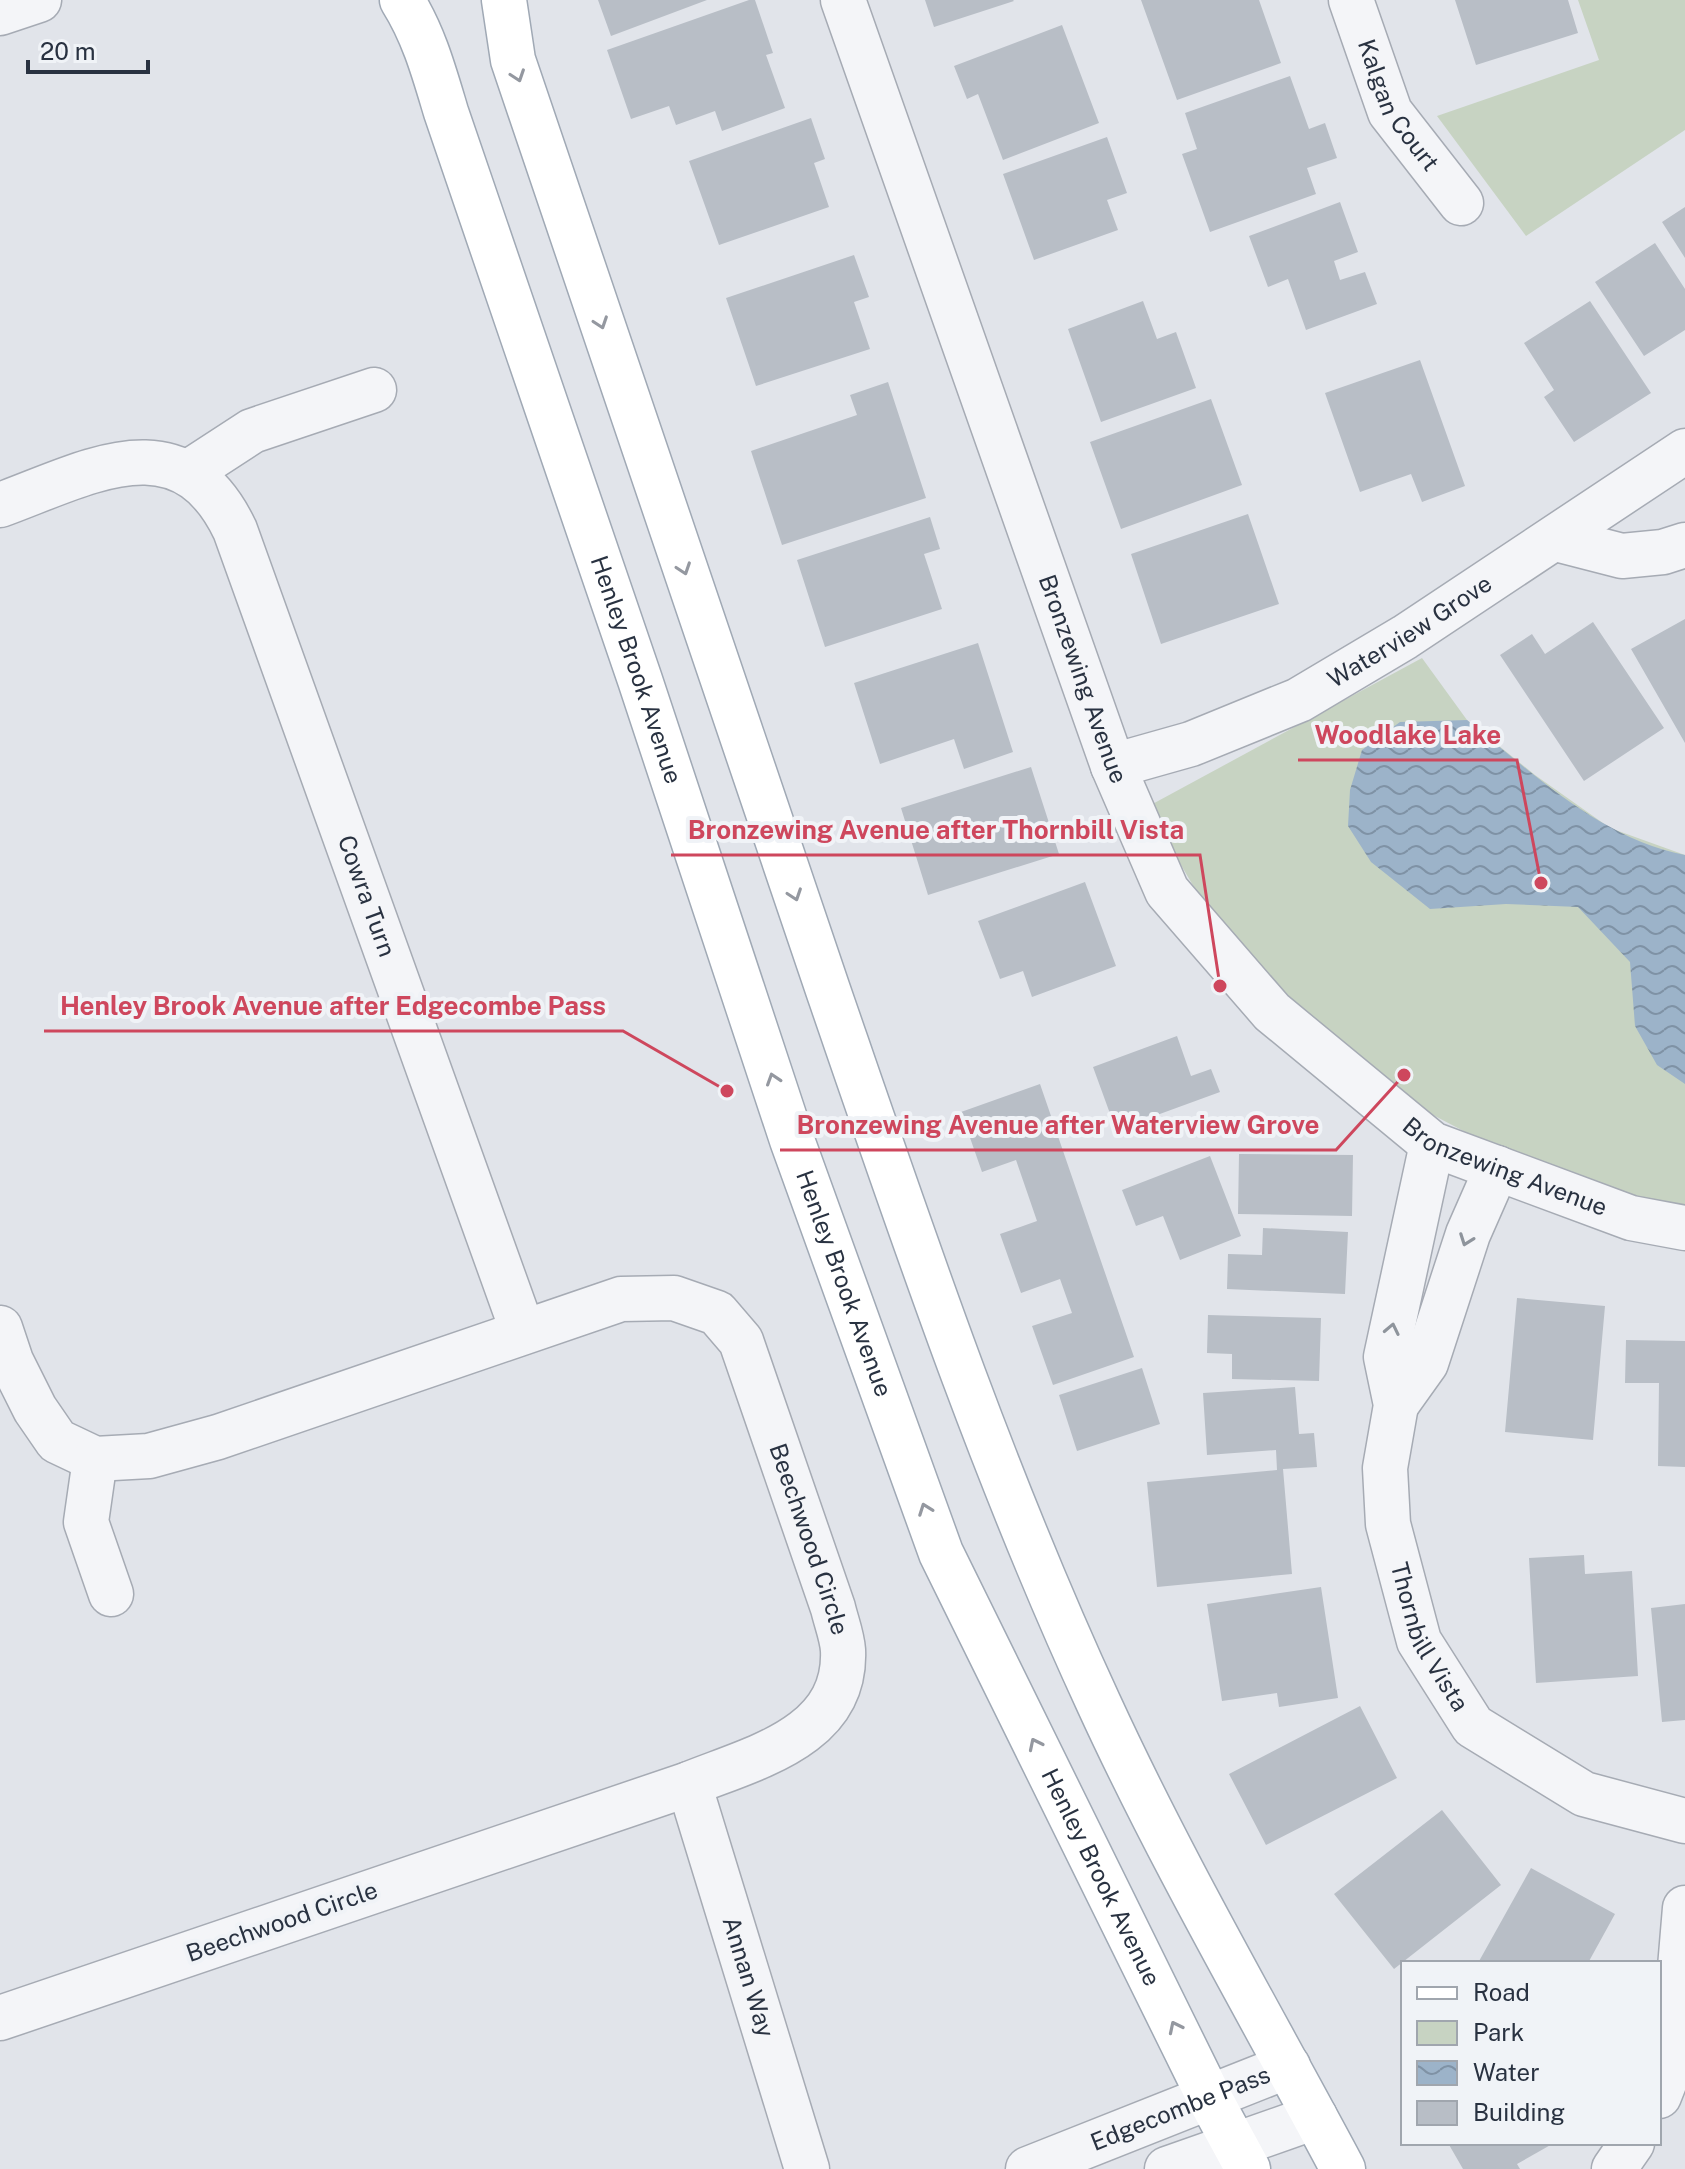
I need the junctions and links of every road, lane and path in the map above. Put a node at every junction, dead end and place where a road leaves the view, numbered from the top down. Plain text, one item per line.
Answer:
1 (402, 0) edge
2 (504, 0) edge
3 (843, 0) edge
4 (1351, 0) edge
5 (1461, 203) dead end
6 (374, 390) dead end
7 (1685, 451) edge
8 (189, 472) junction
9 (0, 505) edge
10 (1556, 539) junction
11 (1685, 545) edge
12 (1113, 766) junction
13 (1432, 1144) junction
14 (1497, 1168) junction
15 (1685, 1228) edge
16 (0, 1328) edge
17 (523, 1332) junction
18 (1396, 1405) junction
19 (95, 1459) junction
20 (111, 1594) dead end
21 (689, 1784) junction
22 (1685, 1821) edge
23 (1685, 1908) edge
24 (0, 2018) edge
25 (1288, 2066) junction
26 (1661, 2091) edge
27 (1209, 2097) junction
28 (1315, 2117) junction
29 (1631, 2145) edge
30 (1241, 2157) edge
31 (807, 2169) edge
32 (1028, 2169) edge
33 (1167, 2169) edge
34 (1343, 2169) edge
35 (1614, 2169) edge

27 -> 1 main road, Henley Brook Avenue
2 -> 25 main road
3 - 12 street, Bronzewing Avenue
4 - 5 street, Kalgan Court
6 - 8 street
7 - 10 street, Waterview Grove
8 - 9 street, Cowra Turn
8 - 17 street, Cowra Turn
10 - 11 street
10 - 12 street, Waterview Grove
12 - 13 street, Bronzewing Avenue
13 - 14 street, Bronzewing Avenue
18 -> 13 street, Thornbill Vista
14 - 15 street, Bronzewing Avenue
14 -> 18 street, Thornbill Vista
16 - 19 street, Beechwood Circle
17 - 19 street, Beechwood Circle
17 - 21 street, Beechwood Circle
18 - 22 street, Thornbill Vista
19 - 20 street
21 - 24 street, Beechwood Circle
21 - 31 street, Annan Way
23 - 26 street
25 - 27 street, Edgecombe Pass
25 - 28 main road
27 - 30 main road, Henley Brook Avenue
27 - 32 street, Edgecombe Pass
28 - 30 street
28 - 34 main road
29 - 35 street
30 - 33 street

